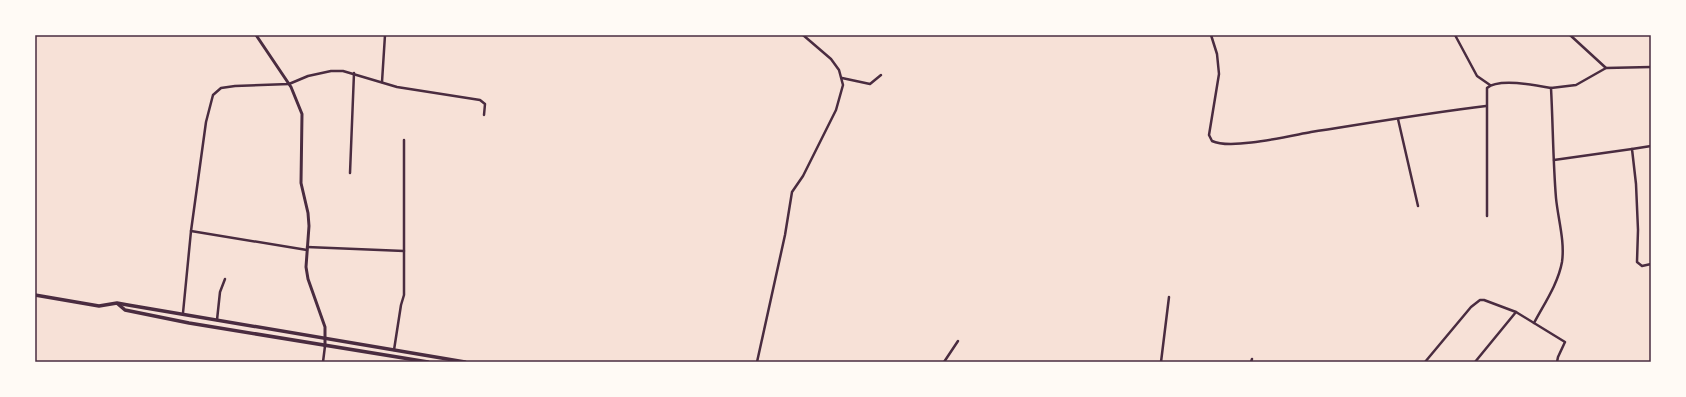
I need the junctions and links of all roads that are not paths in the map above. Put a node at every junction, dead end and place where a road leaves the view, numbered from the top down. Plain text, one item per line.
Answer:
1 (256, 35) edge
2 (385, 35) edge
3 (803, 35) edge
4 (1212, 35) edge
5 (1455, 35) edge
6 (1570, 35) edge
7 (1651, 67) edge
8 (1606, 68) junction
9 (354, 73) junction
10 (881, 76) dead end
11 (842, 78) junction
12 (382, 82) junction
13 (289, 84) junction
14 (1490, 85) junction
15 (1551, 88) junction
16 (1486, 106) junction
17 (484, 115) dead end
18 (1398, 119) junction
19 (404, 140) dead end
20 (1651, 146) edge
21 (1632, 149) junction
22 (1554, 160) junction
23 (350, 173) dead end
24 (1418, 206) dead end
25 (1487, 216) dead end
26 (191, 231) junction
27 (307, 249) junction
28 (404, 251) junction
29 (1651, 264) edge
30 (225, 279) dead end
31 (35, 295) edge
32 (1169, 297) dead end
33 (117, 303) junction
34 (1516, 312) junction
35 (182, 313) junction
36 (217, 320) junction
37 (1534, 323) junction
38 (326, 338) junction
39 (958, 341) dead end
40 (325, 346) junction
41 (394, 350) junction
42 (323, 362) edge
43 (428, 362) edge
44 (465, 362) edge
45 (757, 362) edge
46 (944, 362) edge
47 (1161, 362) edge
48 (1425, 362) edge
49 (1475, 362) edge
50 (1557, 362) edge

1 - 13 street
2 - 12 street
3 - 11 street
4 - 18 street
5 - 14 street
6 - 8 street
7 - 8 street
8 - 15 street
9 - 12 street
9 - 13 street
9 - 23 street
10 - 11 street
11 - 45 street
12 - 17 street
13 - 26 street
13 - 27 street
14 - 15 street
14 - 16 street
15 - 22 street
16 - 18 street
16 - 25 street
18 - 24 street
19 - 28 street
20 - 21 street
21 - 22 street
21 - 29 street
22 - 37 street
26 - 27 street
26 - 35 street
27 - 28 street
27 - 38 street
28 - 41 street
30 - 36 street
31 - 33 main road
32 - 47 street
33 - 35 main road
33 - 40 main road
34 - 37 street
34 - 48 street
34 - 49 street
35 - 36 main road
36 - 38 main road
37 - 50 street
38 - 40 street
38 - 41 main road
39 - 46 street
40 - 42 street
40 - 43 main road
41 - 44 main road

